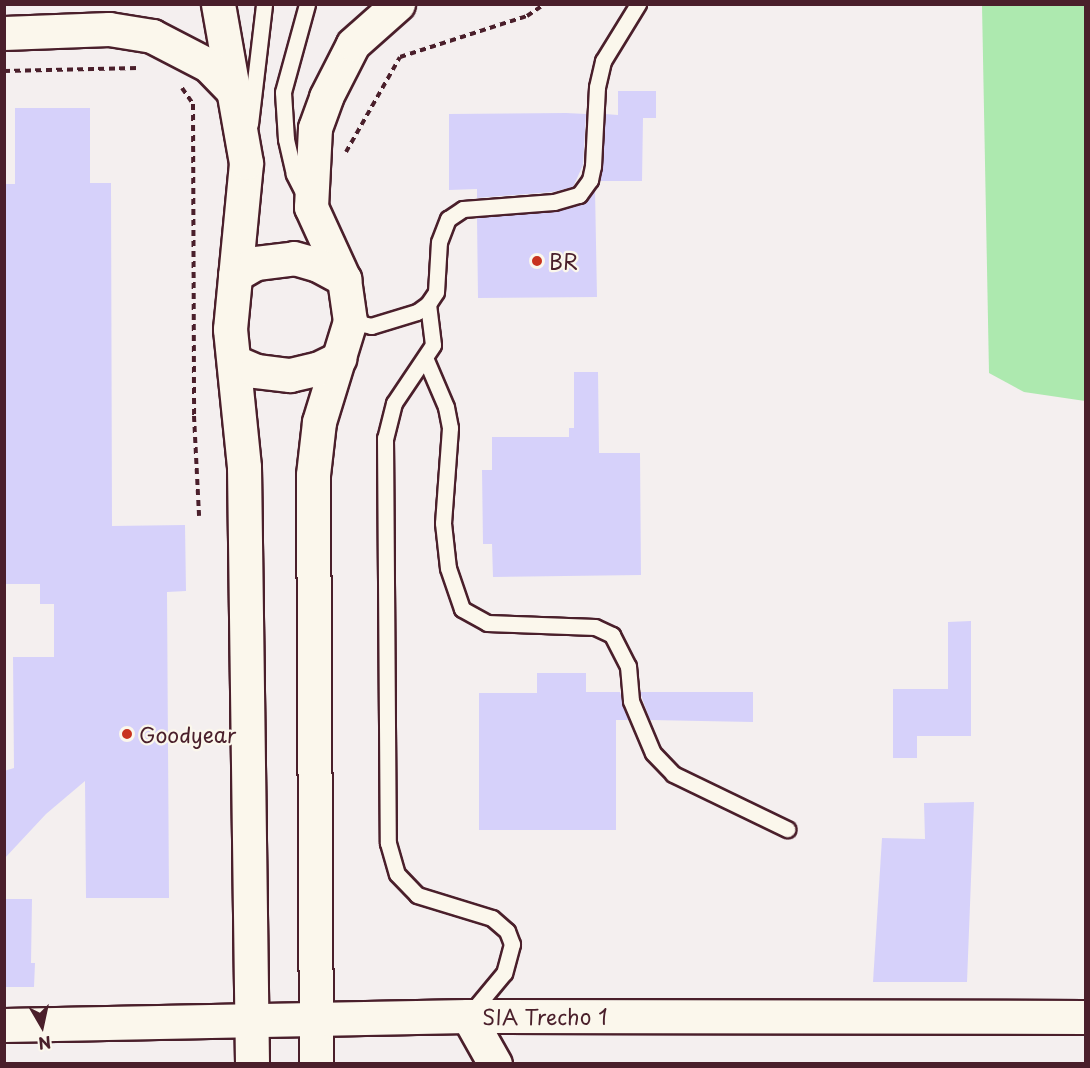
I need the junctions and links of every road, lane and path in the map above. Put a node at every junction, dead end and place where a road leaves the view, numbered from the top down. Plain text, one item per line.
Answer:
1 (131, 4) edge
2 (218, 4) edge
3 (264, 4) edge
4 (306, 4) edge
5 (398, 4) edge
6 (545, 4) edge
7 (638, 4) edge
8 (109, 29) junction
9 (4, 33) edge
10 (147, 67) dead end
11 (4, 71) edge
12 (180, 85) dead end
13 (234, 92) junction
14 (345, 154) dead end
15 (246, 163) junction
16 (311, 207) junction
17 (235, 275) junction
18 (344, 279) junction
19 (428, 304) junction
20 (350, 321) junction
21 (340, 358) junction
22 (426, 360) junction
23 (235, 362) junction
24 (199, 516) dead end
25 (788, 828) dead end
26 (468, 1016) junction
27 (1086, 1017) edge
28 (316, 1021) junction
29 (252, 1022) junction
30 (4, 1025) edge
31 (252, 1064) edge
32 (316, 1064) edge
33 (495, 1064) edge

1 - 8 main road
2 - 13 main road
3 - 15 lane
4 - 16 lane
5 - 16 main road
6 - 14 path
7 - 19 lane
8 - 9 main road
8 - 13 main road
10 - 11 path
12 - 24 path
13 - 15 main road
15 - 17 main road
16 - 18 main road
17 - 18 main road
17 - 23 main road
18 - 20 main road
19 - 20 lane
19 - 22 lane
20 - 21 main road
21 - 23 main road
21 - 28 main road
22 - 25 lane
22 - 26 lane
23 - 29 main road
26 - 27 main road, SIA Trecho 1
26 - 28 main road, SIA Trecho 1
26 - 33 main road
28 - 29 main road, SIA Trecho 1
28 - 32 main road
29 - 30 main road, SIA Trecho 1
29 - 31 main road

